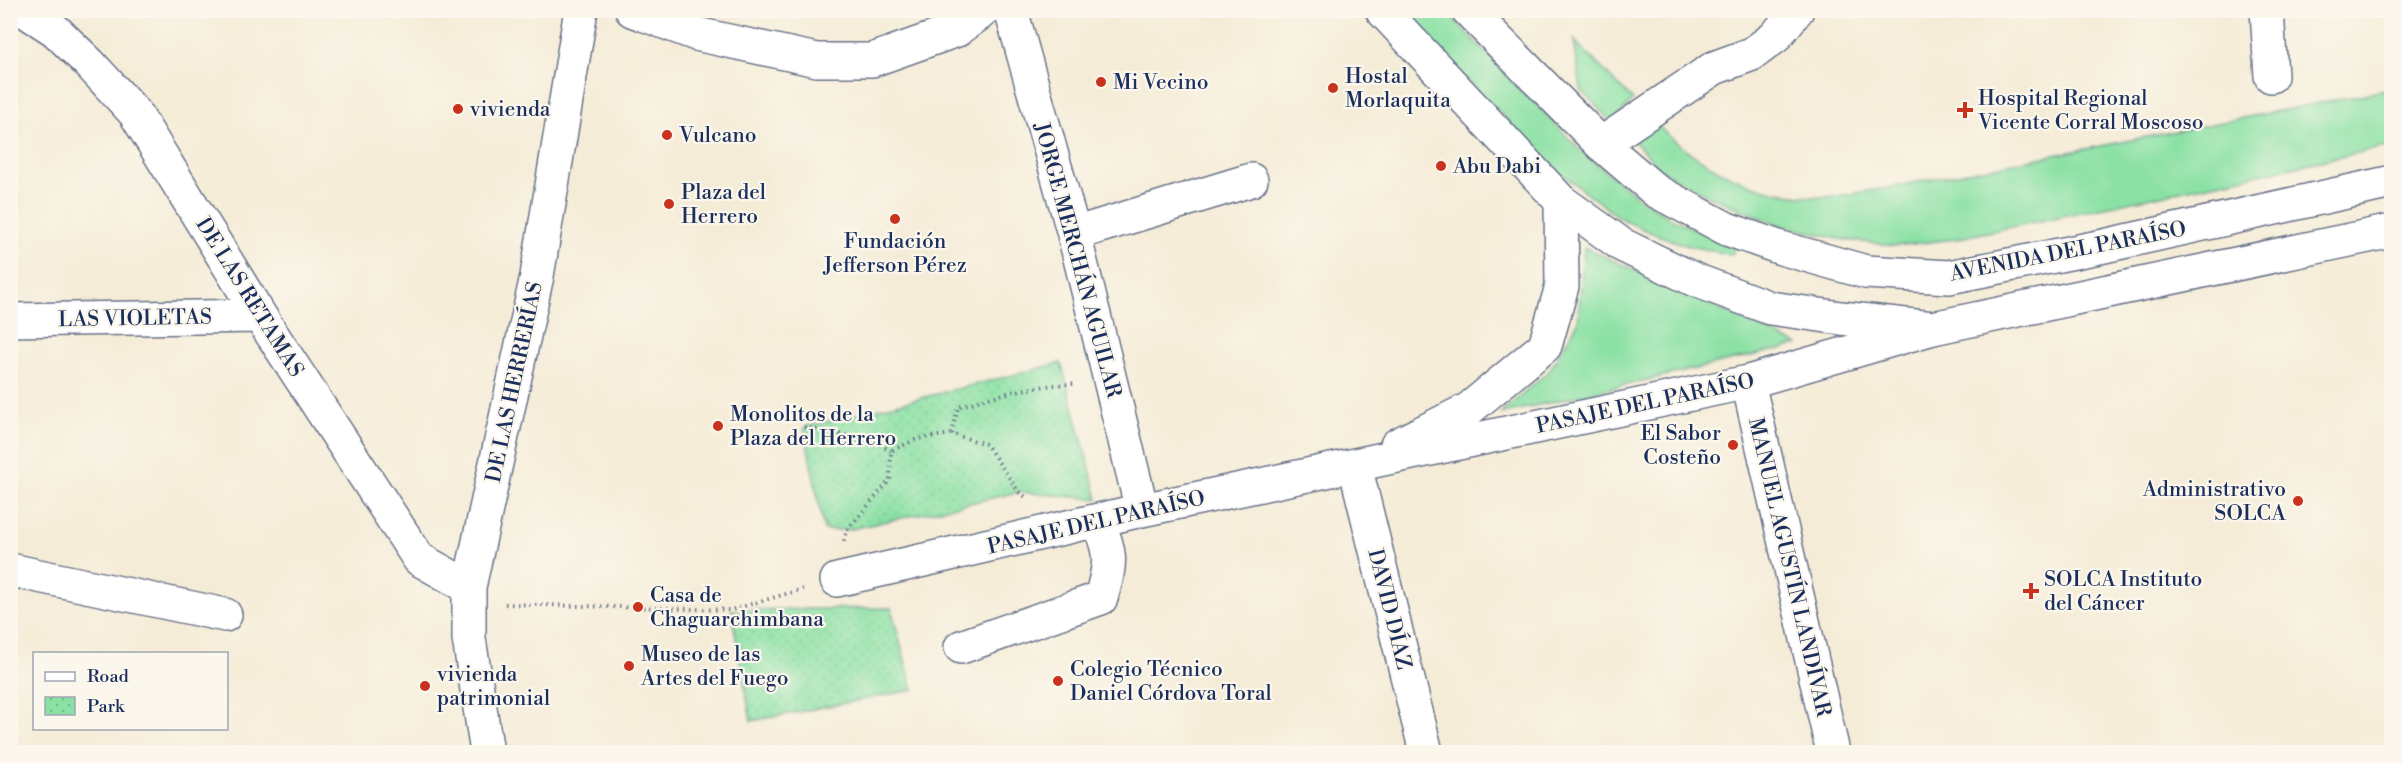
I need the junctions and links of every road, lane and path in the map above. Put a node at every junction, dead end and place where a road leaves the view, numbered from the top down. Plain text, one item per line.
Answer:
1 (24, 10) edge
2 (581, 10) edge
3 (632, 10) edge
4 (984, 10) edge
5 (1011, 10) edge
6 (1382, 10) edge
7 (1468, 10) edge
8 (1797, 10) edge
9 (2267, 10) edge
10 (2271, 76) dead end
11 (1600, 144) junction
12 (1251, 180) dead end
13 (2391, 182) edge
14 (1561, 201) junction
15 (2391, 231) edge
16 (1074, 234) junction
17 (260, 316) junction
18 (10, 320) edge
19 (1933, 328) junction
20 (1748, 382) junction
21 (1111, 383) junction
22 (804, 427) dead end
23 (952, 434) junction
24 (891, 451) junction
25 (1355, 466) junction
26 (1142, 510) junction
27 (1098, 521) junction
28 (1065, 528) junction
29 (10, 570) edge
30 (837, 580) junction
31 (470, 587) junction
32 (225, 615) dead end
33 (961, 647) dead end
34 (487, 753) edge
35 (1426, 753) edge
36 (1833, 753) edge

1 - 17 street, DE LAS RETAMAS
2 - 31 street, DE LAS HERRERÍAS
3 - 4 street
5 - 16 street, JORGE MERCHÁN AGUILAR
6 - 14 street
7 - 11 street, AVENIDA DEL PARAÍSO
8 - 11 street
9 - 10 street
11 - 13 street, AVENIDA DEL PARAÍSO
12 - 16 street
14 - 19 street
14 - 25 street, PASAJE DEL PARAÍSO
15 - 19 street
16 - 21 street, JORGE MERCHÁN AGUILAR
17 - 18 street, LAS VIOLETAS
17 - 31 street, DE LAS RETAMAS
19 - 20 street, PASAJE DEL PARAÍSO
20 - 25 street, PASAJE DEL PARAÍSO
20 - 36 street, MANUEL AGUSTÍN LANDÍVAR
21 - 23 path
21 - 26 street, JORGE MERCHÁN AGUILAR
22 - 24 path
23 - 24 path
23 - 28 path
24 - 30 path
25 - 26 street, PASAJE DEL PARAÍSO
25 - 35 street, DAVID DÍAZ
26 - 27 street, PASAJE DEL PARAÍSO
27 - 28 street, PASAJE DEL PARAÍSO
27 - 33 street
28 - 30 street, PASAJE DEL PARAÍSO
29 - 32 street
30 - 31 path
31 - 34 street, DE LAS HERRERÍAS

